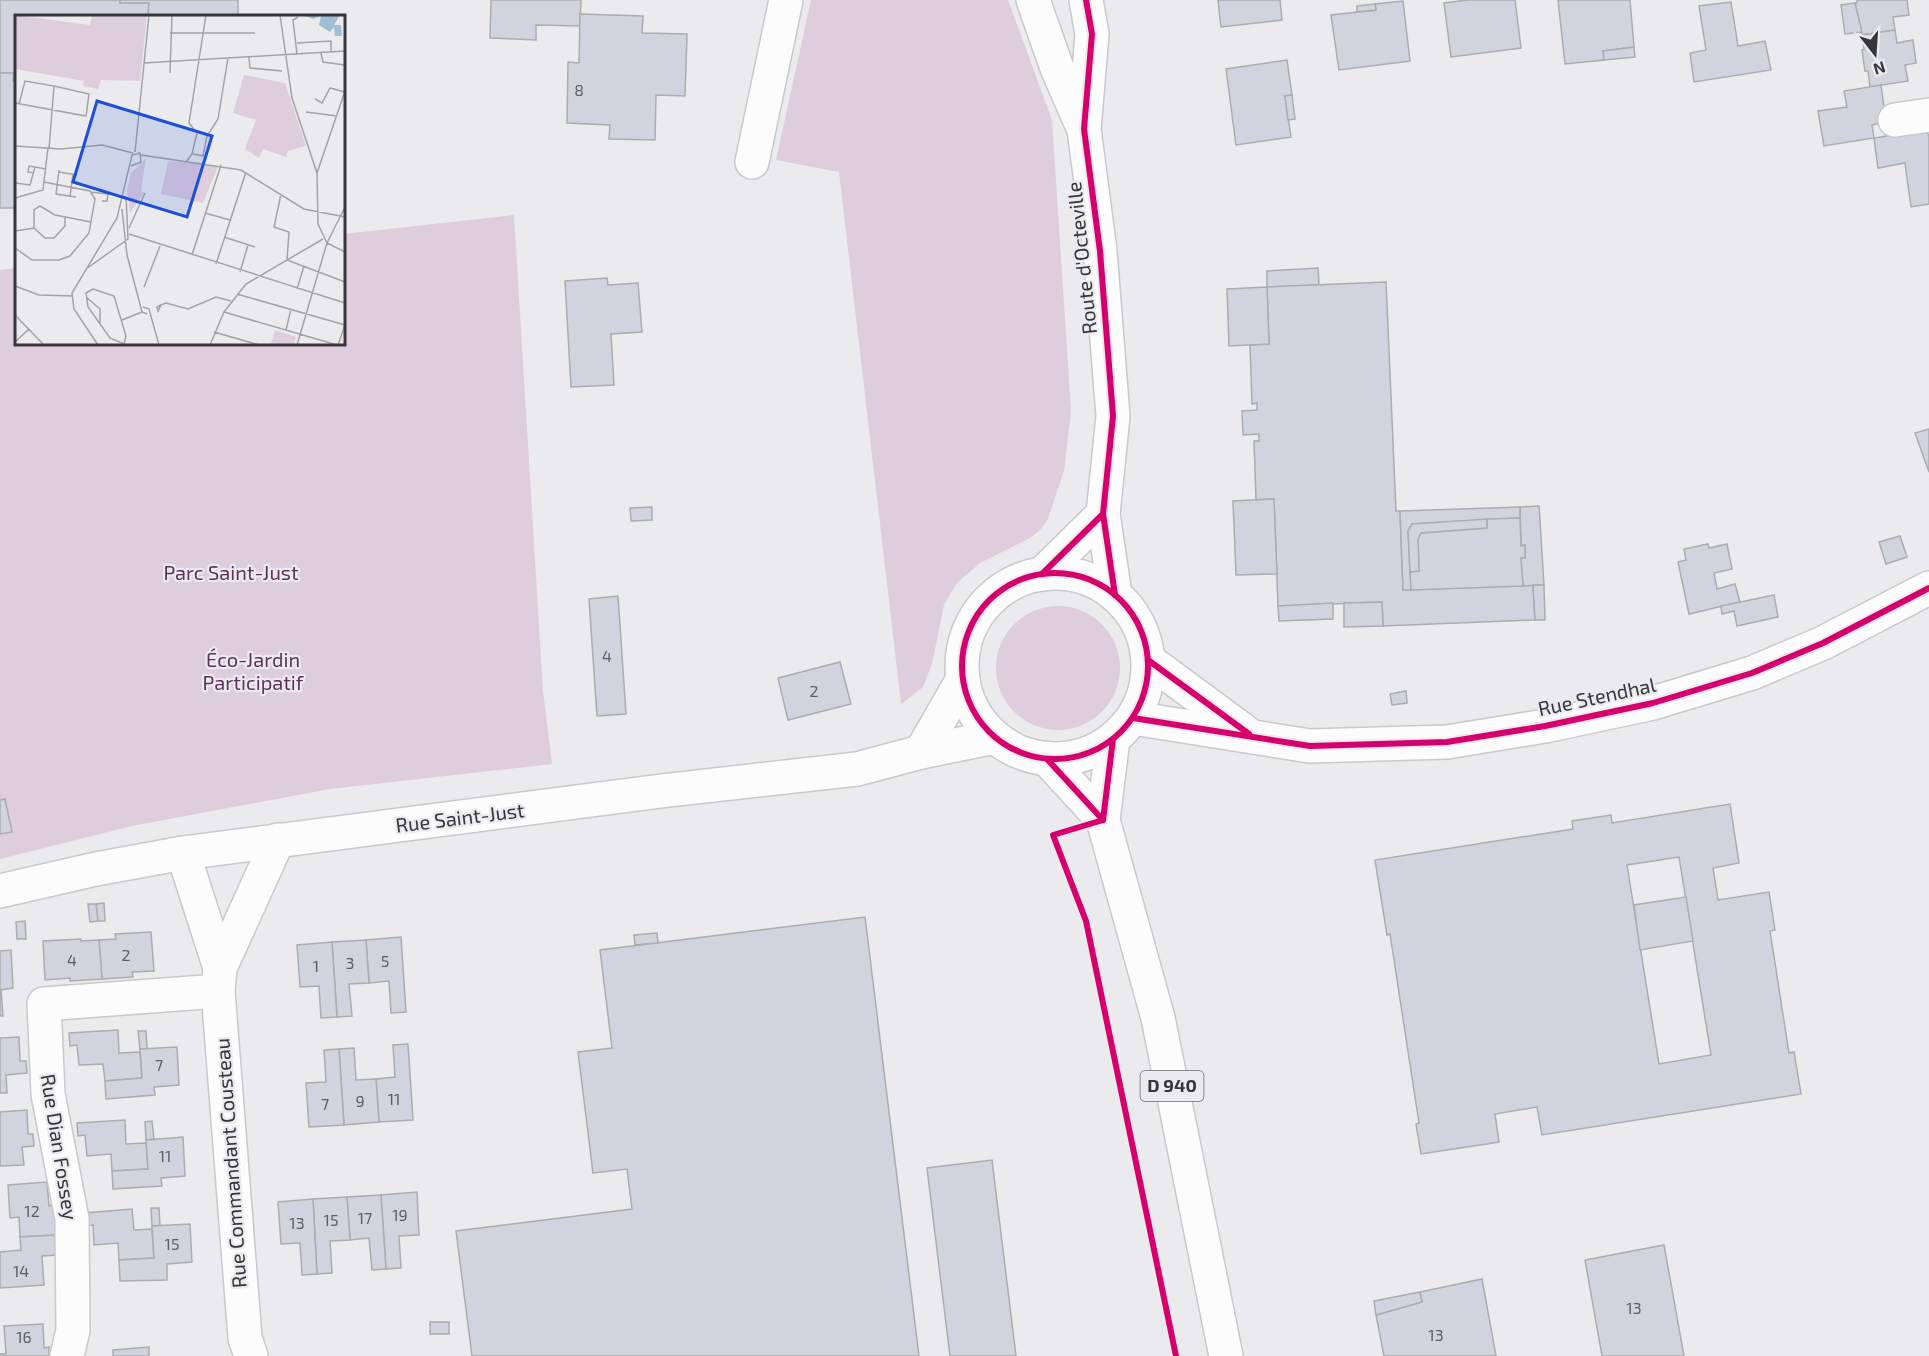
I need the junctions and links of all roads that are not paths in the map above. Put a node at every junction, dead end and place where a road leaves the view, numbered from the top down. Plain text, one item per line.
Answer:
1 (786, 0) edge
2 (1033, 0) edge
3 (1086, 0) edge
4 (1929, 115) edge
5 (1895, 120) dead end
6 (1084, 129) junction
7 (752, 162) dead end
8 (1103, 514) junction
9 (1042, 574) junction
10 (1929, 588) edge
11 (1115, 595) junction
12 (1148, 660) junction
13 (963, 679) junction
14 (1123, 728) junction
15 (1251, 735) junction
16 (995, 737) junction
17 (921, 752) junction
18 (1047, 759) junction
19 (1103, 820) junction
20 (278, 840) junction
21 (183, 853) junction
22 (0, 891) edge
23 (219, 980) junction
24 (67, 1356) edge
25 (251, 1356) edge
26 (1226, 1356) edge

1 - 7 street
2 - 6 street, Route d'Octeville
3 - 6 street, Route d'Octeville
4 - 5 street
6 - 8 street, Route d'Octeville
8 - 9 street
8 - 11 street, Route d'Octeville
9 - 11 street
9 - 13 street
10 - 15 street, Rue Stendhal
11 - 12 street
12 - 14 street
12 - 15 street, Rue Stendhal
13 - 16 street
13 - 17 street
14 - 15 street, Rue Stendhal
14 - 18 street
14 - 19 street, D 940
16 - 17 street, Rue Saint-Just
16 - 18 street
17 - 20 street, Rue Saint-Just
18 - 19 street, D 940
19 - 26 street, D 940
20 - 21 street, Rue Saint-Just
20 - 23 street, Rue Commandant Cousteau
21 - 22 street, Rue Saint-Just
21 - 23 street, Rue Commandant Cousteau
23 - 24 street, Rue Dian Fossey
23 - 25 street, Rue Commandant Cousteau

